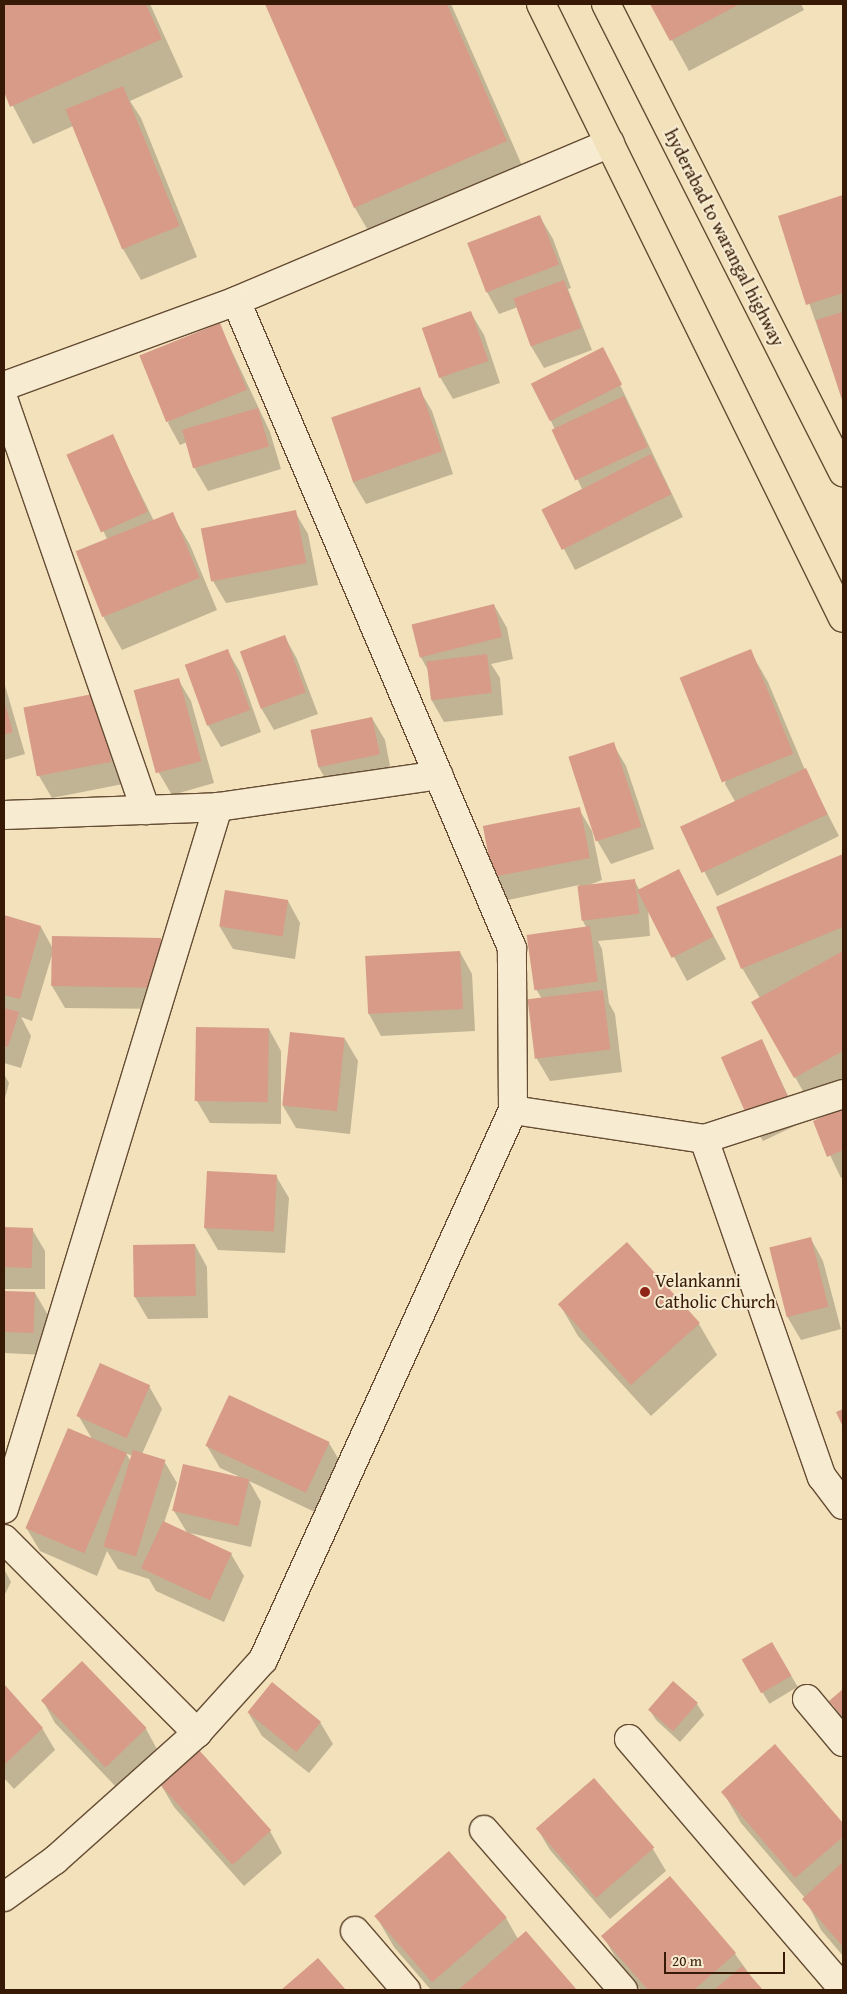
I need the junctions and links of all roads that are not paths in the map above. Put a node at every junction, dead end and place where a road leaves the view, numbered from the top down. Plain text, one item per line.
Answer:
1 (541, 4) edge
2 (606, 4) edge
3 (610, 143) junction
4 (236, 301) junction
5 (4, 386) edge
6 (4, 401) edge
7 (843, 472) edge
8 (843, 618) edge
9 (440, 775) junction
10 (218, 807) junction
11 (146, 810) junction
12 (4, 815) edge
13 (843, 1094) edge
14 (513, 1110) junction
15 (704, 1139) junction
16 (843, 1505) edge
17 (4, 1510) edge
18 (4, 1539) edge
19 (807, 1699) dead end
20 (197, 1733) junction
21 (628, 1739) dead end
22 (843, 1742) edge
23 (484, 1830) dead end
24 (4, 1897) edge
25 (355, 1931) dead end
26 (843, 1989) edge
27 (406, 1990) edge
28 (623, 1990) edge

1 - 3 main road
2 - 7 main road, hyderabad to warangal highway
3 - 4 street
3 - 8 main road
4 - 5 street
4 - 9 street
6 - 11 street
9 - 10 street
9 - 14 street
10 - 11 street
10 - 17 street
11 - 12 street
13 - 15 street
14 - 15 street
14 - 20 street
15 - 16 street
18 - 20 street
19 - 22 street
20 - 24 street
21 - 26 street
23 - 28 street
25 - 27 street

